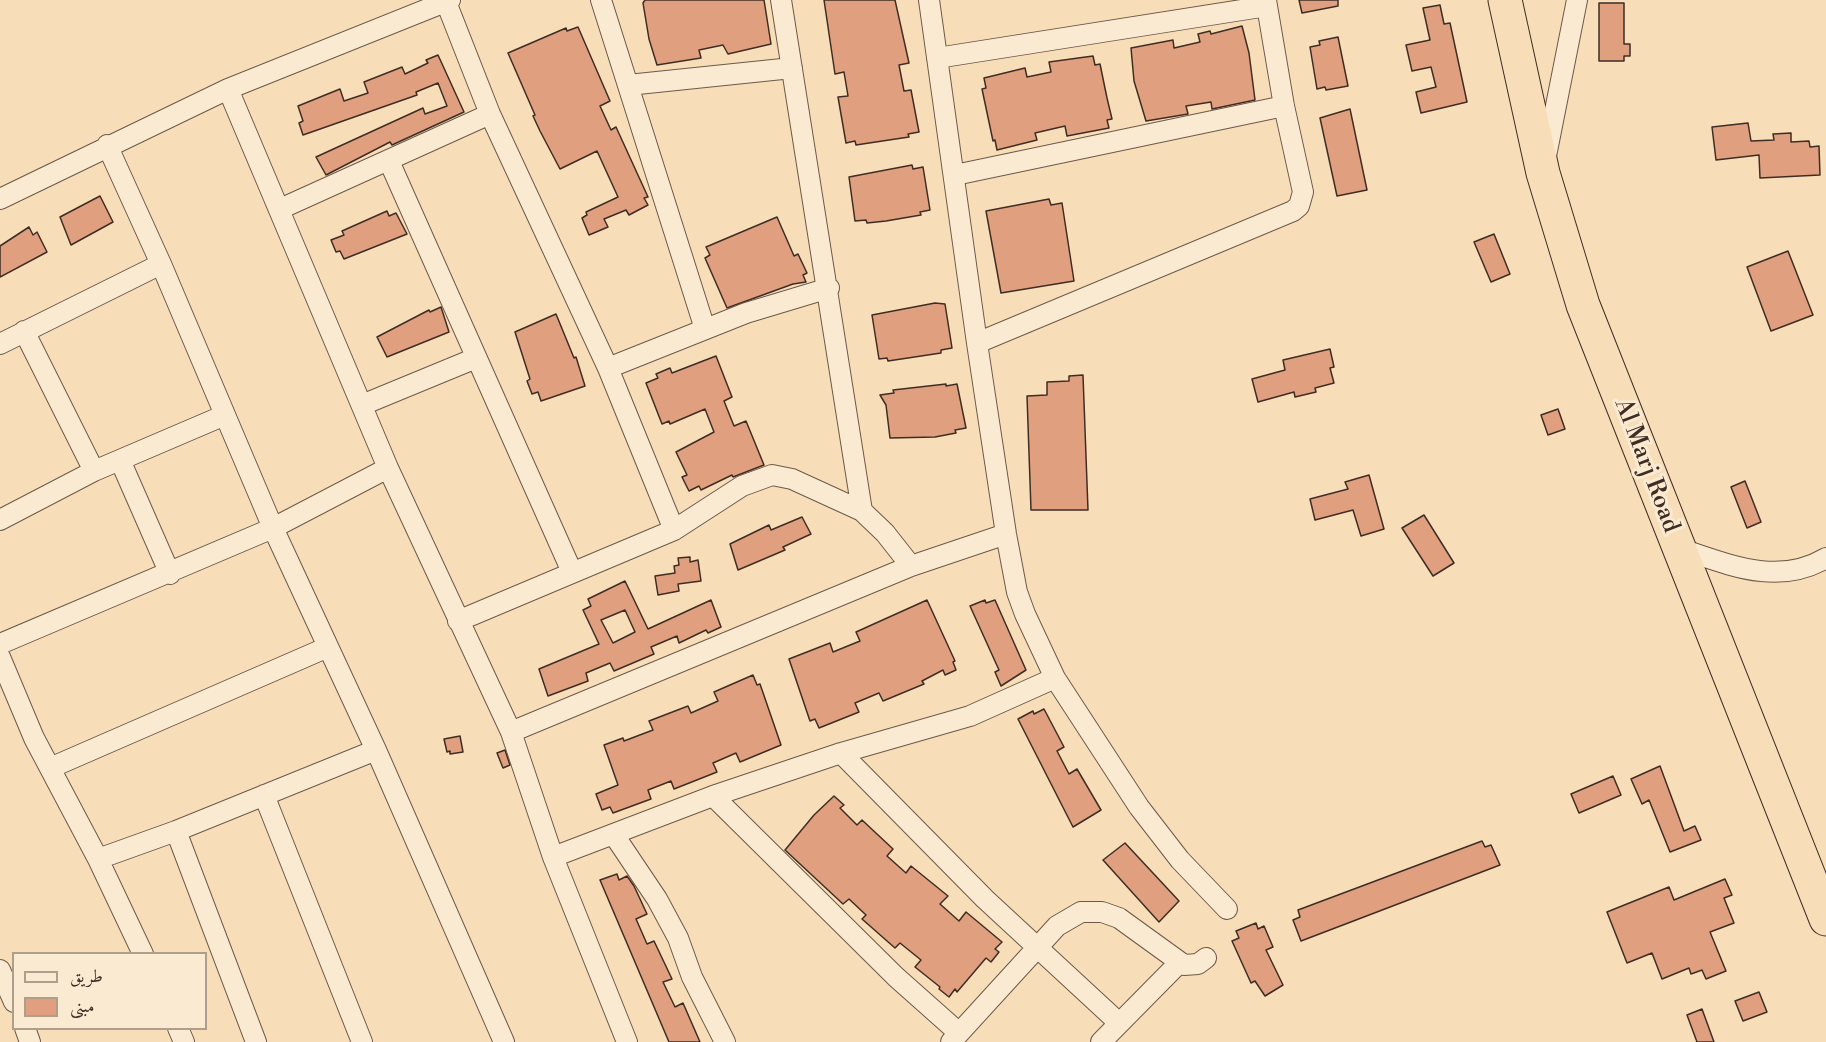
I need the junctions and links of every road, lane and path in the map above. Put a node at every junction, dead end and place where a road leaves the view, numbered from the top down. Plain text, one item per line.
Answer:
1 (601, 0) edge
2 (781, 0) edge
3 (929, 0) edge
4 (1505, 0) edge
5 (1577, 0) edge
6 (448, 1) edge
7 (1267, 3) edge
8 (937, 58) junction
9 (792, 68) junction
10 (628, 84) junction
11 (228, 89) junction
12 (1284, 106) junction
13 (490, 114) junction
14 (107, 145) junction
15 (389, 161) junction
16 (1543, 173) junction
17 (956, 175) junction
18 (0, 199) edge
19 (280, 209) junction
20 (161, 264) junction
21 (829, 288) junction
22 (705, 328) junction
23 (24, 331) junction
24 (977, 343) junction
25 (0, 344) edge
26 (476, 358) junction
27 (608, 368) junction
28 (362, 405) junction
29 (225, 415) junction
30 (120, 460) junction
31 (388, 468) junction
32 (94, 471) junction
33 (862, 511) junction
34 (0, 520) edge
35 (273, 528) junction
36 (674, 530) junction
37 (1006, 534) junction
38 (1678, 548) junction
39 (1826, 558) edge
40 (911, 566) junction
41 (572, 572) junction
42 (170, 574) junction
43 (458, 621) junction
44 (0, 644) edge
45 (328, 647) junction
46 (0, 657) edge
47 (1055, 678) junction
48 (511, 732) junction
49 (376, 750) junction
50 (841, 753) junction
51 (50, 768) junction
52 (264, 795) junction
53 (713, 796) junction
54 (176, 831) junction
55 (614, 835) junction
56 (553, 857) junction
57 (98, 859) junction
58 (1227, 909) dead end
59 (1826, 919) edge
60 (1038, 946) junction
61 (141, 952) edge
62 (1206, 958) dead end
63 (1179, 963) junction
64 (0, 970) edge
65 (12, 997) edge
66 (1118, 1022) junction
67 (955, 1037) edge
68 (256, 1042) edge
69 (362, 1042) edge
70 (504, 1042) edge
71 (627, 1042) edge
72 (725, 1042) edge
73 (1101, 1042) edge

1 - 10 street
2 - 9 street
3 - 8 street
4 - 16 highway, Al Marj Road
5 - 16 street
6 - 11 street
6 - 13 street
7 - 8 street
7 - 12 street
8 - 17 street
9 - 10 street
9 - 21 street
10 - 22 street
11 - 14 street
11 - 19 street
12 - 17 street
12 - 24 street
13 - 15 street
13 - 27 street
14 - 18 street
14 - 20 street
15 - 19 street
15 - 26 street
16 - 38 highway, Al Marj Road
17 - 24 street
19 - 28 street
20 - 23 street
20 - 29 street
21 - 22 street
21 - 33 street
22 - 27 street
23 - 25 street
23 - 32 street
24 - 37 street
26 - 28 street
26 - 41 street
27 - 36 street
28 - 31 street
29 - 30 street
29 - 35 street
30 - 32 street
30 - 42 street
31 - 35 street
31 - 43 street
32 - 34 street
33 - 36 street
33 - 40 street
35 - 42 street
35 - 45 street
36 - 41 street
37 - 40 street
37 - 47 street
38 - 39 street
38 - 59 highway, Al Marj Road
40 - 48 street
41 - 43 street
42 - 44 street
43 - 48 street
45 - 49 street
45 - 51 street
46 - 51 street
47 - 50 street
47 - 58 street
48 - 56 street
49 - 52 street
49 - 70 street
50 - 53 street
50 - 60 street
51 - 57 street
52 - 54 street
52 - 69 street
53 - 55 street
53 - 67 street
54 - 57 street
54 - 68 street
55 - 56 street
55 - 72 street
56 - 71 street
57 - 61 street
60 - 63 street
60 - 66 street
60 - 67 street
62 - 63 street
63 - 66 street
64 - 65 street
66 - 73 street

